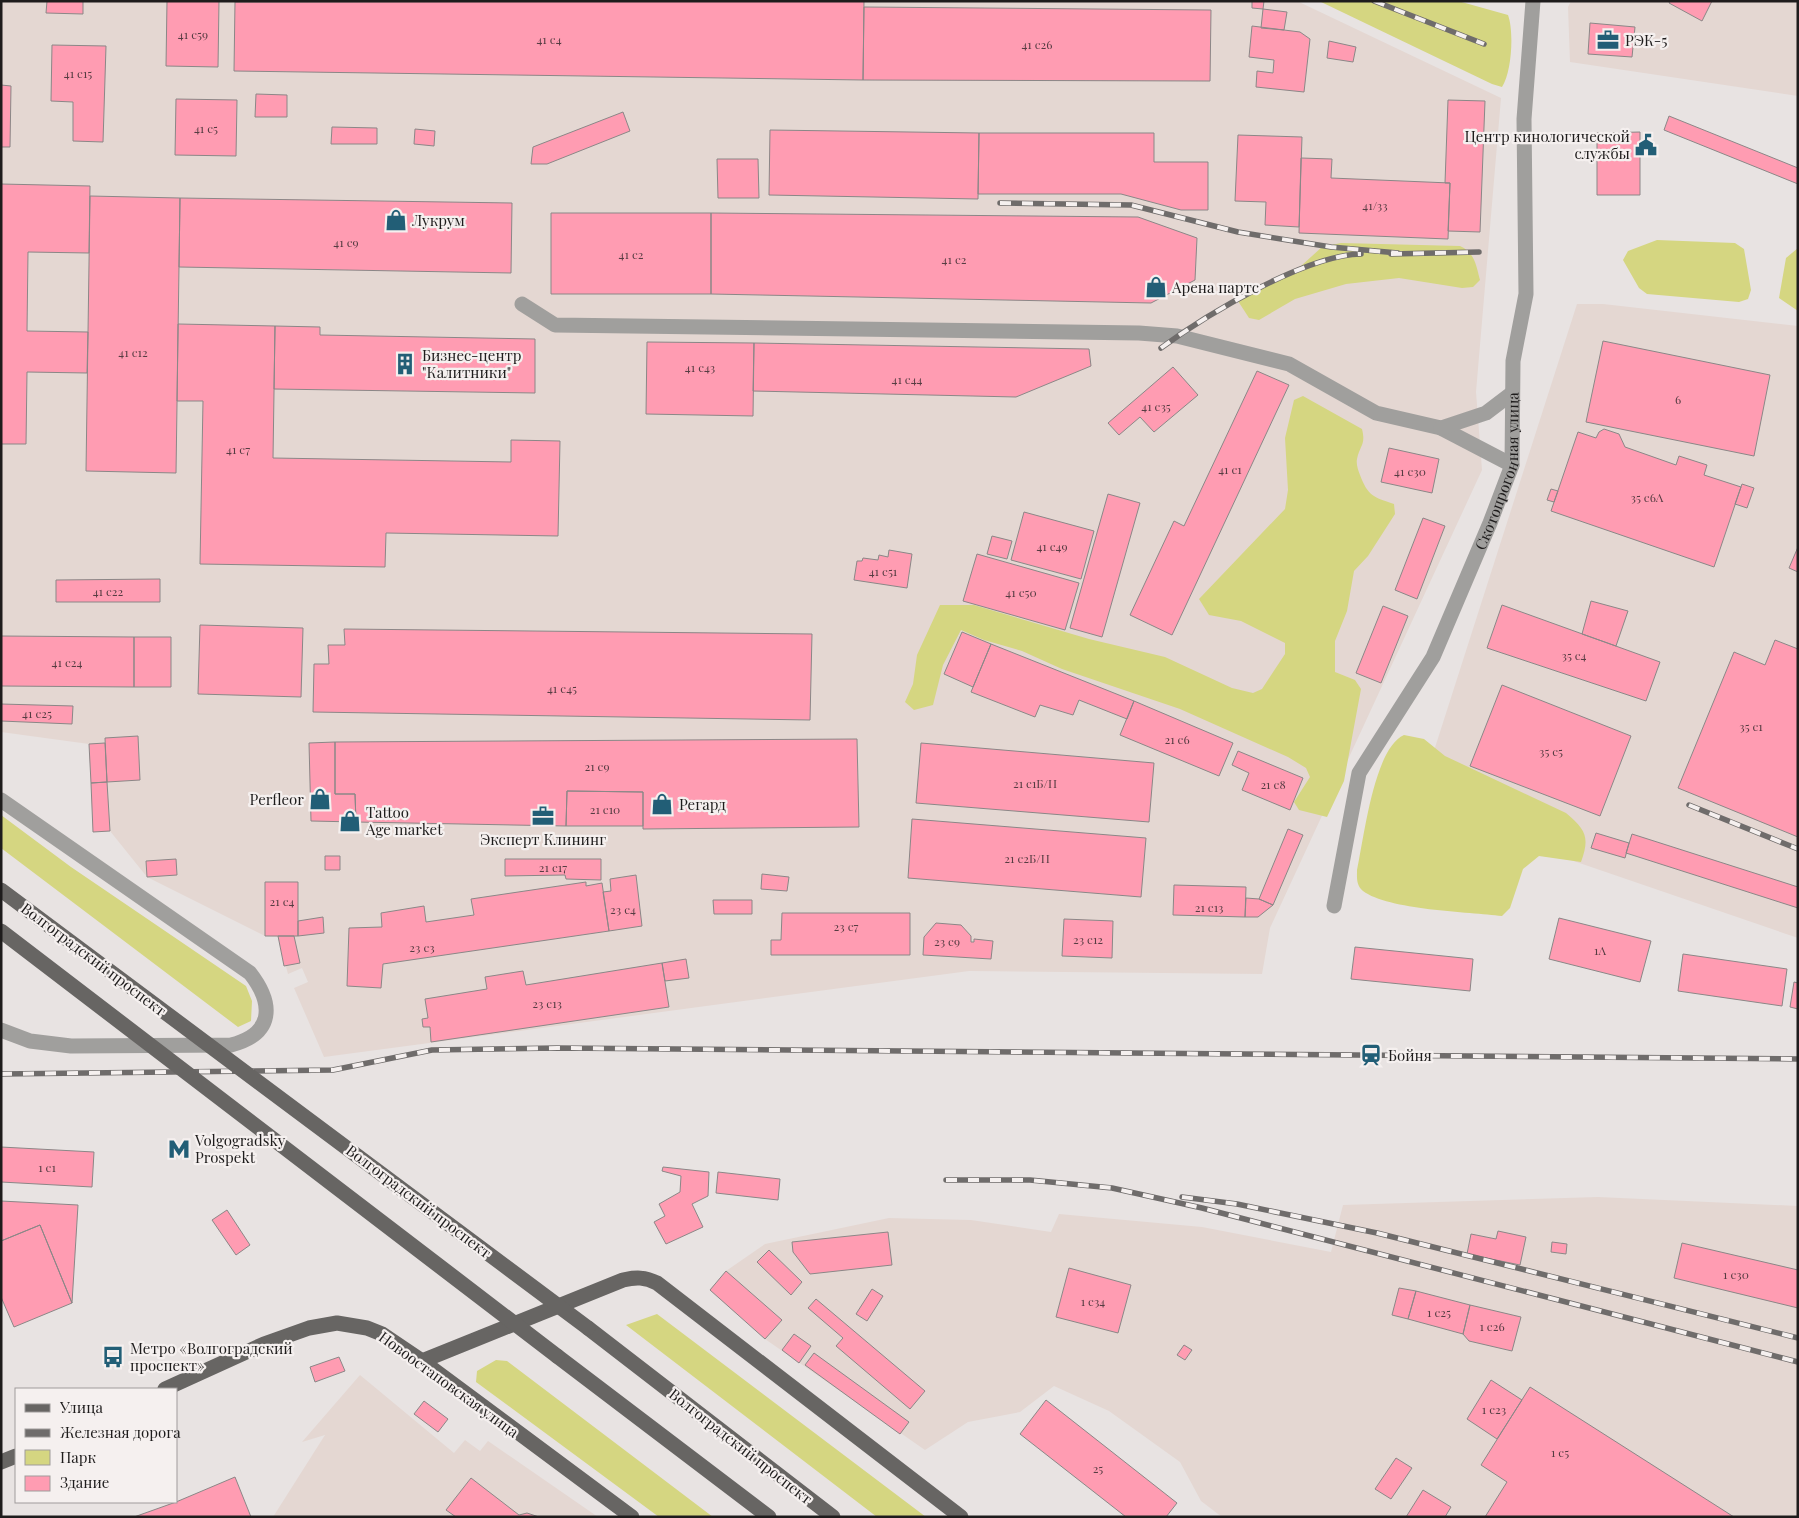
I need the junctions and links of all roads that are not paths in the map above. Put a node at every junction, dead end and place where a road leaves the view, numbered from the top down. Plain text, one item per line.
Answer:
1 (1532, 1) edge
2 (522, 304) dead end
3 (1511, 394) junction
4 (1441, 428) junction
5 (1512, 465) junction
6 (1, 800) edge
7 (1, 890) edge
8 (1334, 906) dead end
9 (1, 931) edge
10 (1, 1030) edge
11 (422, 1361) junction
12 (167, 1388) edge
13 (15, 1456) edge
14 (1, 1462) edge
15 (632, 1517) edge
16 (769, 1517) edge
17 (833, 1517) edge
18 (961, 1517) edge

1 - 3 street, Скотопрогонная улица
2 - 4 street
3 - 4 street
3 - 5 street, Скотопрогонная улица
4 - 5 street
5 - 8 street, Скотопрогонная улица
6 - 10 street
7 - 17 main road, Волгоградский проспект, bridge
9 - 16 main road, bridge
11 - 12 main road, Новоостаповская улица
11 - 15 main road, Новоостаповская улица
11 - 18 main road
13 - 14 main road

